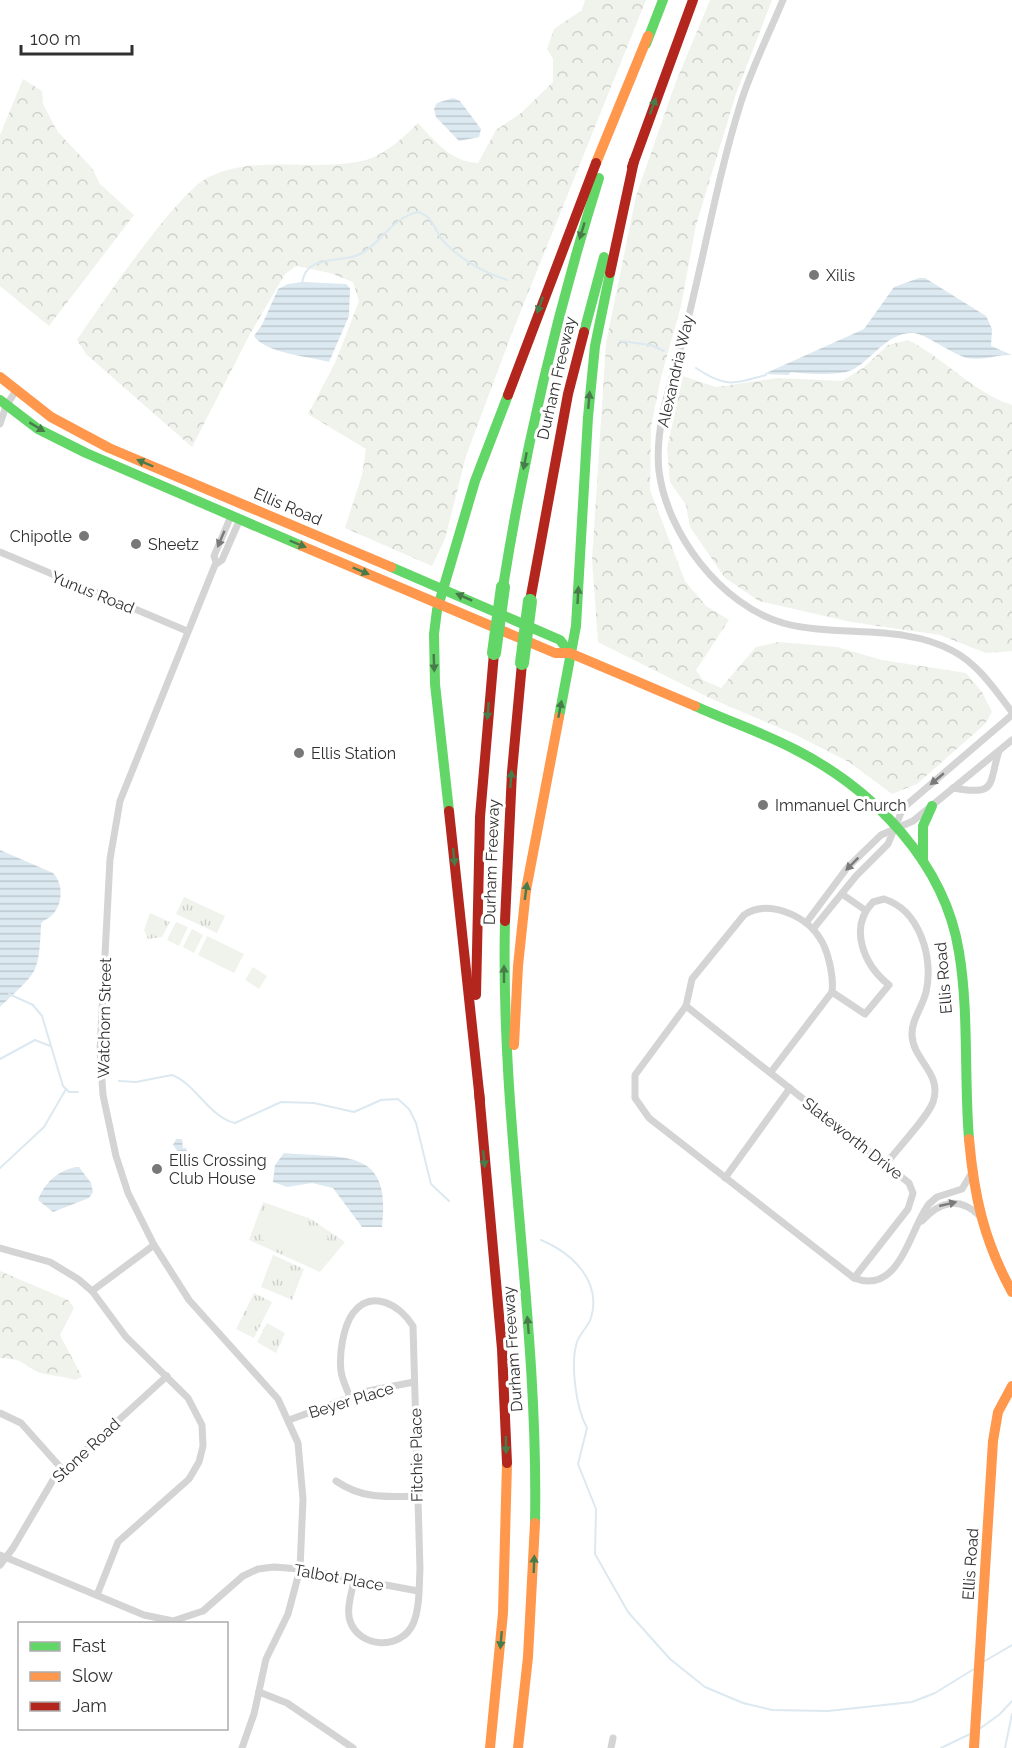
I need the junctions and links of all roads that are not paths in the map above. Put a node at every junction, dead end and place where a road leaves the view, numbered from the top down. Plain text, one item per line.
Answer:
1 (663, 0) edge
2 (693, 0) edge
3 (783, 0) edge
4 (648, 36) junction
5 (634, 161) junction
6 (0, 377) edge
7 (15, 392) junction
8 (2, 405) edge
9 (0, 424) edge
10 (166, 488) junction
11 (241, 504) junction
12 (236, 518) junction
13 (295, 528) junction
14 (0, 552) edge
15 (443, 587) junction
16 (439, 605) junction
17 (187, 631) junction
18 (570, 653) junction
19 (1012, 713) edge
20 (1012, 740) edge
21 (999, 751) junction
22 (953, 788) junction
23 (932, 806) junction
24 (896, 826) junction
25 (923, 861) junction
26 (842, 894) junction
27 (865, 910) junction
28 (806, 922) junction
29 (813, 929) junction
30 (832, 992) junction
31 (686, 1006) junction
32 (771, 1072) junction
33 (790, 1088) junction
34 (480, 1101) junction
35 (886, 1164) junction
36 (973, 1168) junction
37 (725, 1178) junction
38 (514, 1180) junction
39 (981, 1216) junction
40 (918, 1226) junction
41 (154, 1245) junction
42 (0, 1248) edge
43 (854, 1278) junction
44 (92, 1291) junction
45 (1012, 1292) edge
46 (166, 1376) junction
47 (414, 1383) junction
48 (1012, 1386) edge
49 (350, 1397) junction
50 (0, 1413) edge
51 (289, 1420) junction
52 (62, 1469) junction
53 (336, 1481) dead end
54 (417, 1496) junction
55 (3, 1557) edge
56 (0, 1565) edge
57 (300, 1569) junction
58 (354, 1580) junction
59 (418, 1591) junction
60 (97, 1595) junction
61 (259, 1692) junction
62 (613, 1738) dead end
63 (242, 1748) edge
64 (353, 1748) edge
65 (490, 1748) edge
66 (518, 1748) edge
67 (611, 1748) edge
68 (974, 1748) edge

1 - 4 main road, Durham Freeway
5 -> 2 main road, Durham Freeway
3 - 19 street, Alexandria Way
4 -> 15 main road
4 -> 34 main road, Durham Freeway, bridge
18 -> 5 main road
38 -> 5 main road, Durham Freeway, bridge
6 - 7 main road, Ellis Road
7 - 8 street
11 -> 7 main road, Ellis Road
8 - 9 street
8 -> 10 main road, Ellis Road
10 - 11 main road
10 - 12 main road, Ellis Road
11 - 13 main road, Ellis Road
12 - 13 main road
12 -> 16 main road, Ellis Road
12 - 17 street, Watchorn Street
13 - 15 main road, Ellis Road
14 - 17 street, Yunus Road
15 - 16 main road
18 -> 15 main road, Ellis Road
16 - 18 main road, Ellis Road
16 -> 34 main road
17 - 41 street, Watchorn Street
18 - 24 main road, Ellis Road
38 -> 18 main road
19 -> 24 street
20 - 21 street
21 - 22 street
21 - 22 street
22 - 23 street
23 - 24 street
23 - 25 main road
24 - 25 main road, Ellis Road
24 - 26 street
24 -> 28 street
25 - 36 main road, Ellis Road
26 - 27 street
26 - 29 street
27 - 30 street
27 - 35 street
28 - 29 street
28 - 31 street
29 - 30 street
30 - 32 street
31 - 32 street, Slateworth Drive
31 - 37 street
32 - 33 street, Slateworth Drive
33 - 35 street, Slateworth Drive
33 - 37 street, Slateworth Drive
34 -> 65 main road, Durham Freeway
35 - 43 street, Slateworth Drive
36 - 39 main road, Ellis Road
36 - 40 street
37 - 43 street
66 -> 38 main road, Durham Freeway
40 -> 39 street
39 - 45 main road, Ellis Road
40 - 43 street
41 - 44 street
41 - 51 street, Watchorn Street
42 - 44 street
44 - 46 street
46 - 52 street, Stone Road
46 - 60 street
47 - 49 street, Beyer Place
47 - 49 street, Fitchie Place
47 - 54 street, Fitchie Place
48 - 68 main road, Ellis Road
49 - 51 street, Beyer Place
50 - 52 street
51 - 57 street, Watchorn Street
52 - 55 street, Stone Road
53 - 54 street
54 - 59 street, Fitchie Place
55 - 56 street, Stone Road
55 - 60 street, Talbot Place
57 - 58 street, Talbot Place
57 - 60 street, Talbot Place
57 - 61 street, Watchorn Street
58 - 59 street, Talbot Place
58 - 59 street, Fitchie Place
61 - 63 street, Watchorn Street
61 - 64 street
62 - 67 street

